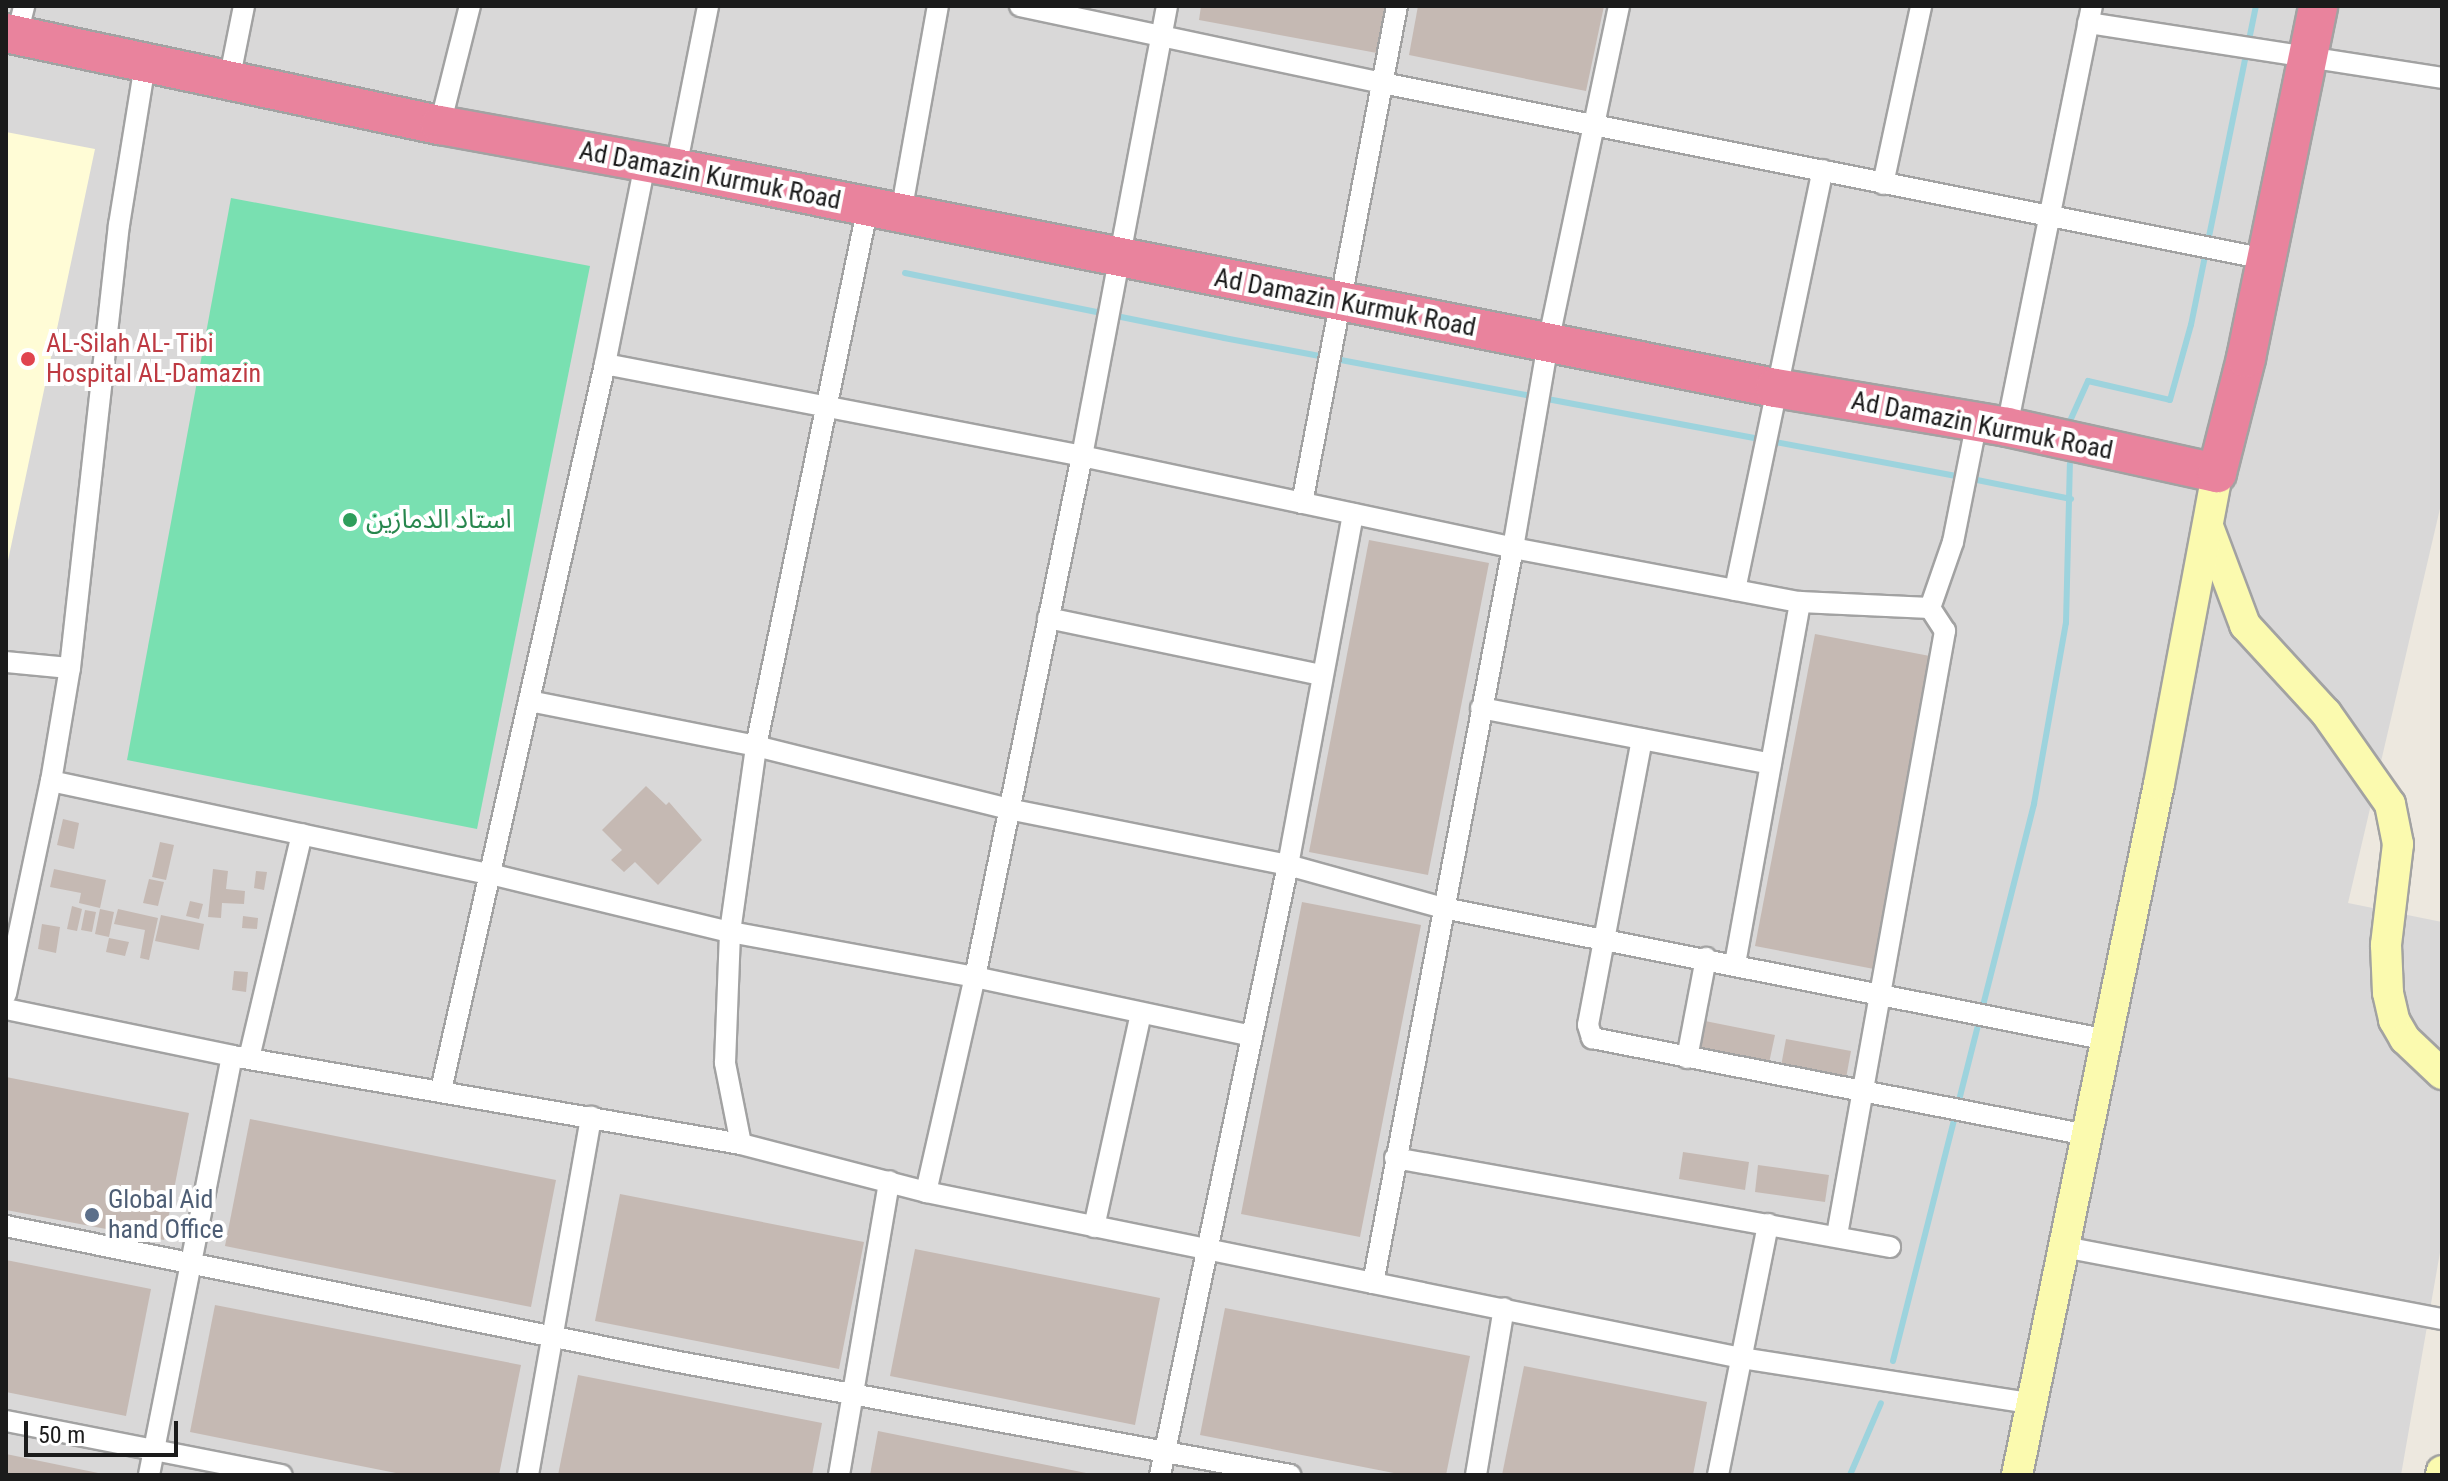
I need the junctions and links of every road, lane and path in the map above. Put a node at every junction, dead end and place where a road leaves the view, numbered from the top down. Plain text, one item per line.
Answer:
1 (244, 6) edge
2 (470, 6) edge
3 (708, 6) edge
4 (938, 6) edge
5 (1020, 6) edge
6 (1167, 6) edge
7 (1397, 6) edge
8 (1619, 6) edge
9 (1921, 6) edge
10 (2318, 6) edge
11 (2090, 14) edge
12 (16, 25) edge
13 (1161, 35) junction
14 (2309, 56) junction
15 (145, 64) junction
16 (2442, 78) edge
17 (229, 81) junction
18 (1382, 83) junction
19 (1594, 124) junction
20 (440, 125) junction
21 (660, 165) junction
22 (1823, 170) junction
23 (1883, 184) junction
24 (885, 209) junction
25 (2049, 216) junction
26 (1116, 258) junction
27 (2266, 259) junction
28 (1343, 303) junction
29 (1548, 343) junction
30 (605, 364) junction
31 (1775, 388) junction
32 (827, 407) junction
33 (1992, 424) junction
34 (1082, 456) junction
35 (2217, 473) junction
36 (1302, 503) junction
37 (1353, 514) junction
38 (2207, 525) junction
39 (1513, 548) junction
40 (1735, 590) junction
41 (1800, 602) junction
42 (1930, 608) junction
43 (1048, 618) junction
44 (6, 662) edge
45 (70, 668) junction
46 (1322, 675) junction
47 (529, 701) junction
48 (1481, 708) junction
49 (1642, 739) junction
50 (756, 746) junction
51 (1771, 764) junction
52 (51, 781) junction
53 (1008, 809) junction
54 (302, 834) junction
55 (1288, 865) junction
56 (490, 874) junction
57 (1443, 908) junction
58 (730, 932) junction
59 (1607, 938) junction
60 (1706, 958) junction
61 (1735, 964) junction
62 (975, 977) junction
63 (6, 994) edge
64 (1880, 996) junction
65 (6, 1009) edge
66 (1141, 1013) junction
67 (1252, 1036) junction
68 (2107, 1040) junction
69 (241, 1057) junction
70 (1687, 1058) junction
71 (2442, 1074) edge
72 (441, 1090) junction
73 (1863, 1092) junction
74 (591, 1117) junction
75 (2087, 1135) junction
76 (741, 1144) junction
77 (1395, 1158) junction
78 (889, 1181) junction
79 (926, 1192) junction
80 (1768, 1224) junction
81 (6, 1226) edge
82 (1094, 1227) junction
83 (1837, 1235) junction
84 (1890, 1247) dead end
85 (2064, 1247) junction
86 (1207, 1250) junction
87 (191, 1264) junction
88 (1373, 1283) junction
89 (1504, 1308) junction
90 (2442, 1319) edge
91 (550, 1336) junction
92 (1741, 1358) junction
93 (854, 1393) junction
94 (2030, 1403) junction
95 (6, 1421) edge
96 (154, 1451) junction
97 (1163, 1451) junction
98 (149, 1475) edge
99 (282, 1475) edge
100 (528, 1475) edge
101 (839, 1475) edge
102 (1160, 1475) edge
103 (1290, 1475) edge
104 (1476, 1475) edge
105 (1718, 1475) edge
106 (2017, 1475) edge

1 - 17 street
2 - 20 street
3 - 21 street
4 - 24 street
5 - 13 street
6 - 13 street
7 - 18 street
8 - 19 street
9 - 23 street
10 - 14 highway
11 - 14 street
11 - 25 street
12 - 15 highway, Ad Damazin Kurmuk Road
13 - 18 street
13 - 26 street
14 - 16 street
14 - 27 highway
15 - 17 highway, Ad Damazin Kurmuk Road
15 - 45 street
17 - 20 highway, Ad Damazin Kurmuk Road
18 - 19 street
18 - 28 street
19 - 22 street
19 - 29 street
20 - 21 highway, Ad Damazin Kurmuk Road
21 - 24 highway, Ad Damazin Kurmuk Road
21 - 30 street
22 - 23 street
22 - 31 street
23 - 25 street
24 - 26 highway, Ad Damazin Kurmuk Road
24 - 32 street
25 - 27 street
25 - 33 street
26 - 28 highway, Ad Damazin Kurmuk Road
26 - 34 street
27 - 35 highway
28 - 29 highway, Ad Damazin Kurmuk Road
28 - 36 street
29 - 31 highway, Ad Damazin Kurmuk Road
29 - 39 street
30 - 32 street
30 - 47 street
31 - 33 highway, Ad Damazin Kurmuk Road
31 - 40 street
32 - 34 street
32 - 50 street
33 - 35 highway, Ad Damazin Kurmuk Road
33 - 42 street
34 - 36 street
34 - 43 street
35 - 38 main road
36 - 37 street
37 - 39 street
37 - 46 street
38 - 68 main road
38 - 71 main road
39 - 40 street
39 - 48 street
40 - 41 street
41 - 42 street
41 - 51 street
42 - 64 street
43 - 46 street
43 - 53 street
44 - 45 street
45 - 52 street
46 - 55 street
47 - 50 street
47 - 56 street
48 - 49 street
48 - 57 street
49 - 51 street
49 - 59 street
50 - 53 street
50 - 58 street
51 - 61 street
52 - 54 street
52 - 63 street
53 - 55 street
53 - 62 street
54 - 56 street
54 - 69 street
55 - 57 street
55 - 67 street
56 - 58 street
56 - 72 street
57 - 59 street
57 - 77 street
58 - 62 street
58 - 76 street
59 - 60 street
59 - 70 street
60 - 61 street
60 - 70 street
61 - 64 street
62 - 66 street
62 - 79 street
64 - 68 street
64 - 73 street
65 - 69 street
66 - 67 street
66 - 82 street
67 - 86 street
68 - 75 main road
69 - 72 street
69 - 87 street
70 - 73 street
72 - 74 street
73 - 75 street
73 - 83 street
74 - 76 street
74 - 91 street
75 - 85 main road
76 - 78 street
77 - 80 street
77 - 88 street
78 - 79 street
78 - 93 street
79 - 82 street
80 - 83 street
80 - 92 street
81 - 87 street
82 - 86 street
83 - 84 street
85 - 90 street
85 - 94 main road
86 - 88 street
86 - 97 street
87 - 91 street
87 - 96 street
88 - 89 street
89 - 92 street
89 - 104 street
91 - 93 street
91 - 100 street
92 - 94 street
92 - 105 street
93 - 97 street
93 - 101 street
94 - 106 main road
95 - 96 street
96 - 98 street
96 - 99 street
97 - 102 street
97 - 103 street

